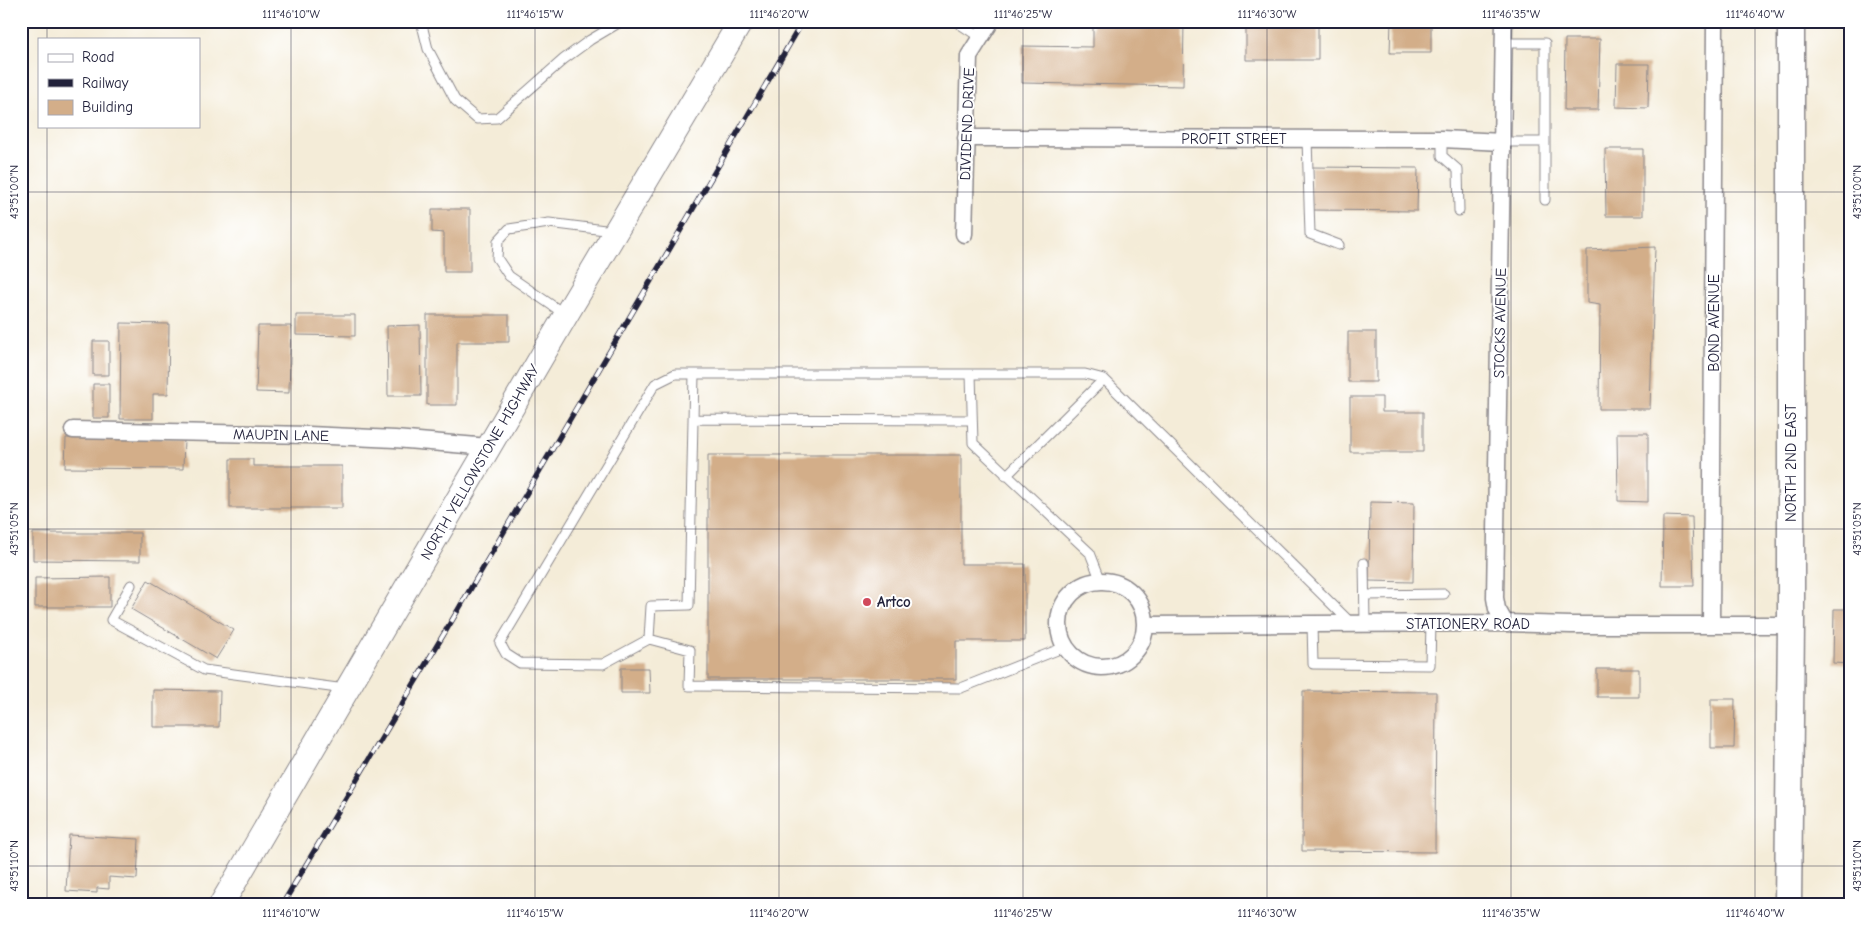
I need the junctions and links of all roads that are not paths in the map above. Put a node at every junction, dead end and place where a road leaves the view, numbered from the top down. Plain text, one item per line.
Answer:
1 (421, 21) edge
2 (622, 21) edge
3 (742, 21) edge
4 (955, 21) edge
5 (991, 21) edge
6 (1504, 21) edge
7 (1715, 21) edge
8 (1791, 21) edge
9 (981, 38) junction
10 (1504, 43) junction
11 (966, 138) junction
12 (1307, 139) junction
13 (1442, 140) junction
14 (1502, 142) junction
15 (1545, 142) junction
16 (1545, 200) dead end
17 (1459, 211) dead end
18 (616, 232) junction
19 (964, 234) dead end
20 (1339, 245) dead end
21 (566, 315) junction
22 (694, 374) junction
23 (971, 374) junction
24 (1104, 379) junction
25 (693, 419) junction
26 (972, 420) junction
27 (73, 430) dead end
28 (489, 447) junction
29 (1006, 476) junction
30 (1364, 563) dead end
31 (1101, 581) junction
32 (130, 585) dead end
33 (1444, 594) dead end
34 (1365, 595) junction
35 (1431, 623) junction
36 (1505, 623) junction
37 (1312, 624) junction
38 (1358, 624) junction
39 (1791, 624) junction
40 (1711, 625) junction
41 (1145, 626) junction
42 (649, 639) junction
43 (1066, 647) junction
44 (348, 690) junction
45 (221, 905) edge
46 (1788, 905) edge

1 - 2 lane
3 - 18 main road, NORTH YELLOWSTONE HIGHWAY
4 - 9 lane
5 - 9 street, DIVIDEND DRIVE
6 - 10 street, STOCKS AVENUE
7 - 40 street, BOND AVENUE
8 - 39 main road, NORTH 2ND EAST
9 - 11 street, DIVIDEND DRIVE
10 - 14 street, STOCKS AVENUE
10 - 15 lane
11 - 12 street, PROFIT STREET
11 - 19 street, DIVIDEND DRIVE
12 - 13 street, PROFIT STREET
12 - 20 lane
13 - 14 street, PROFIT STREET
13 - 17 lane
14 - 15 lane
14 - 36 street, STOCKS AVENUE
15 - 16 lane
18 - 21 main road, NORTH YELLOWSTONE HIGHWAY
18 - 21 lane
21 - 28 main road, NORTH YELLOWSTONE HIGHWAY
22 - 23 lane
22 - 25 lane
22 - 42 lane
23 - 24 lane
23 - 26 lane
24 - 29 lane
24 - 38 lane
25 - 26 lane
25 - 42 lane
26 - 29 lane
27 - 28 street, MAUPIN LANE
28 - 44 main road, NORTH YELLOWSTONE HIGHWAY
29 - 31 lane
30 - 34 lane
31 - 41 street
31 - 43 street
32 - 44 lane
33 - 34 lane
34 - 38 lane
35 - 36 street, STATIONERY ROAD
35 - 37 lane
35 - 38 street, STATIONERY ROAD
36 - 40 street, STATIONERY ROAD
37 - 38 street, STATIONERY ROAD
37 - 41 street, STATIONERY ROAD
39 - 40 street, STATIONERY ROAD
39 - 46 main road, NORTH 2ND EAST
41 - 43 street
42 - 43 lane
44 - 45 main road, NORTH YELLOWSTONE HIGHWAY

